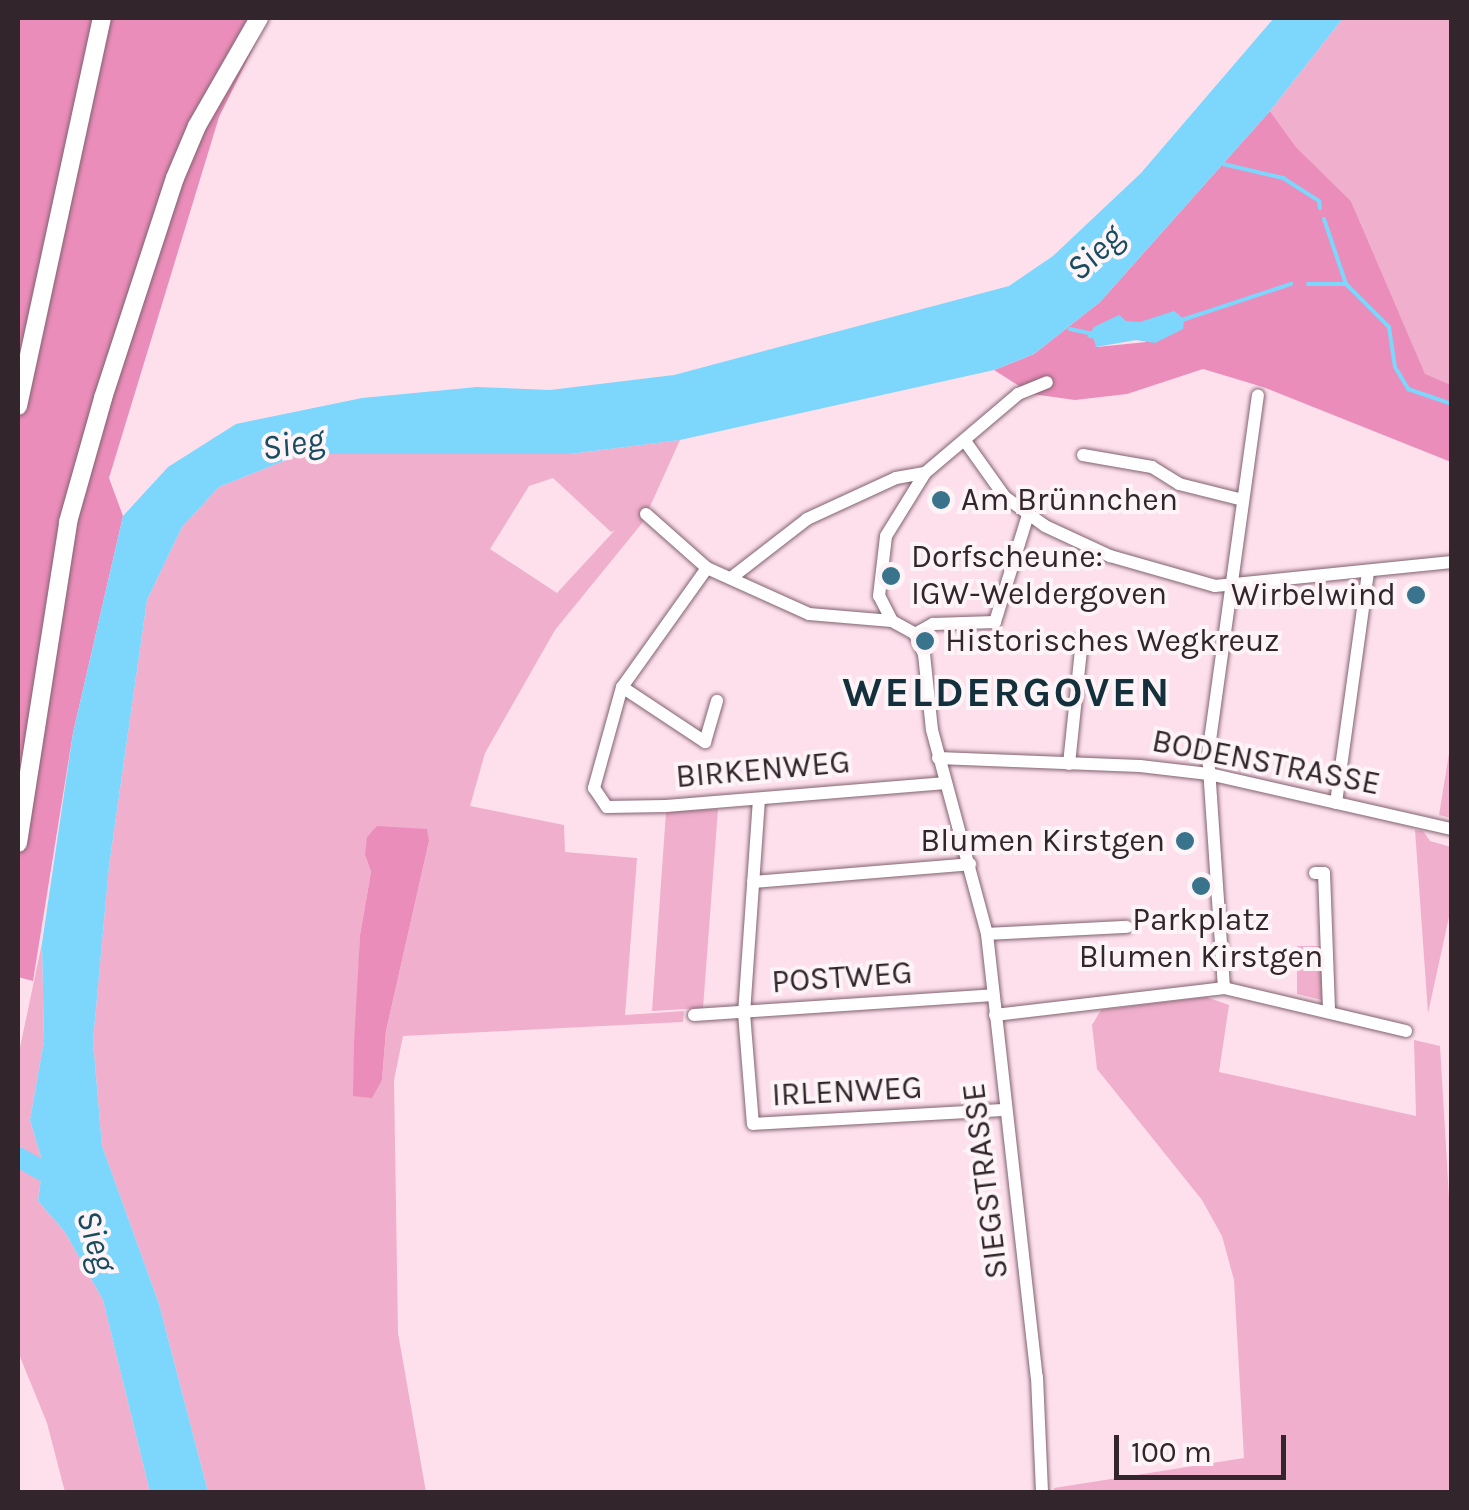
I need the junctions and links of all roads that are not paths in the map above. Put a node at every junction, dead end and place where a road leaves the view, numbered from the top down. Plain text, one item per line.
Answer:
1 (102, 18) edge
2 (259, 18) edge
3 (1048, 382) dead end
4 (1258, 395) dead end
5 (18, 406) edge
6 (965, 442) junction
7 (1083, 455) dead end
8 (925, 472) junction
9 (1243, 500) junction
10 (646, 514) dead end
11 (1028, 515) junction
12 (1452, 562) edge
13 (707, 568) junction
14 (1368, 571) junction
15 (731, 578) junction
16 (1231, 588) junction
17 (892, 620) junction
18 (915, 634) junction
19 (1082, 640) dead end
20 (622, 687) junction
21 (717, 701) dead end
22 (938, 758) junction
23 (1068, 764) junction
24 (1210, 774) junction
25 (946, 783) junction
26 (759, 799) junction
27 (1336, 803) junction
28 (1452, 830) edge
29 (18, 843) edge
30 (970, 864) junction
31 (1315, 874) dead end
32 (753, 882) junction
33 (1127, 927) dead end
34 (987, 934) junction
35 (1224, 988) junction
36 (993, 995) junction
37 (1330, 1010) junction
38 (744, 1013) junction
39 (694, 1014) dead end
40 (995, 1014) junction
41 (1406, 1031) dead end
42 (1006, 1110) junction
43 (1042, 1492) edge

1 - 5 street
2 - 29 street
3 - 6 street
4 - 9 street
6 - 8 street
6 - 11 street
7 - 9 street
8 - 15 street
8 - 17 street
9 - 16 street
10 - 13 street
11 - 16 street
11 - 18 street
12 - 14 street
13 - 15 street
13 - 20 street
14 - 16 street
14 - 27 street
15 - 17 street
16 - 24 street
17 - 18 street
18 - 22 street, SIEGSTRASSE
19 - 23 street
20 - 21 street
20 - 26 street, BIRKENWEG
22 - 23 street, BODENSTRASSE
22 - 25 street, SIEGSTRASSE
23 - 24 street, BODENSTRASSE
24 - 27 street, BODENSTRASSE
24 - 35 street
25 - 26 street, BIRKENWEG
25 - 30 street, SIEGSTRASSE
26 - 32 street, IRLENWEG
27 - 28 street, BODENSTRASSE
30 - 32 street
30 - 34 street, SIEGSTRASSE
31 - 37 street
32 - 38 street, IRLENWEG
33 - 34 street
34 - 36 street, SIEGSTRASSE
35 - 37 street
35 - 40 street
36 - 38 street, POSTWEG
36 - 40 street, SIEGSTRASSE
37 - 41 street
38 - 39 street, POSTWEG
38 - 42 street, IRLENWEG
40 - 42 street, SIEGSTRASSE
42 - 43 street, SIEGSTRASSE

